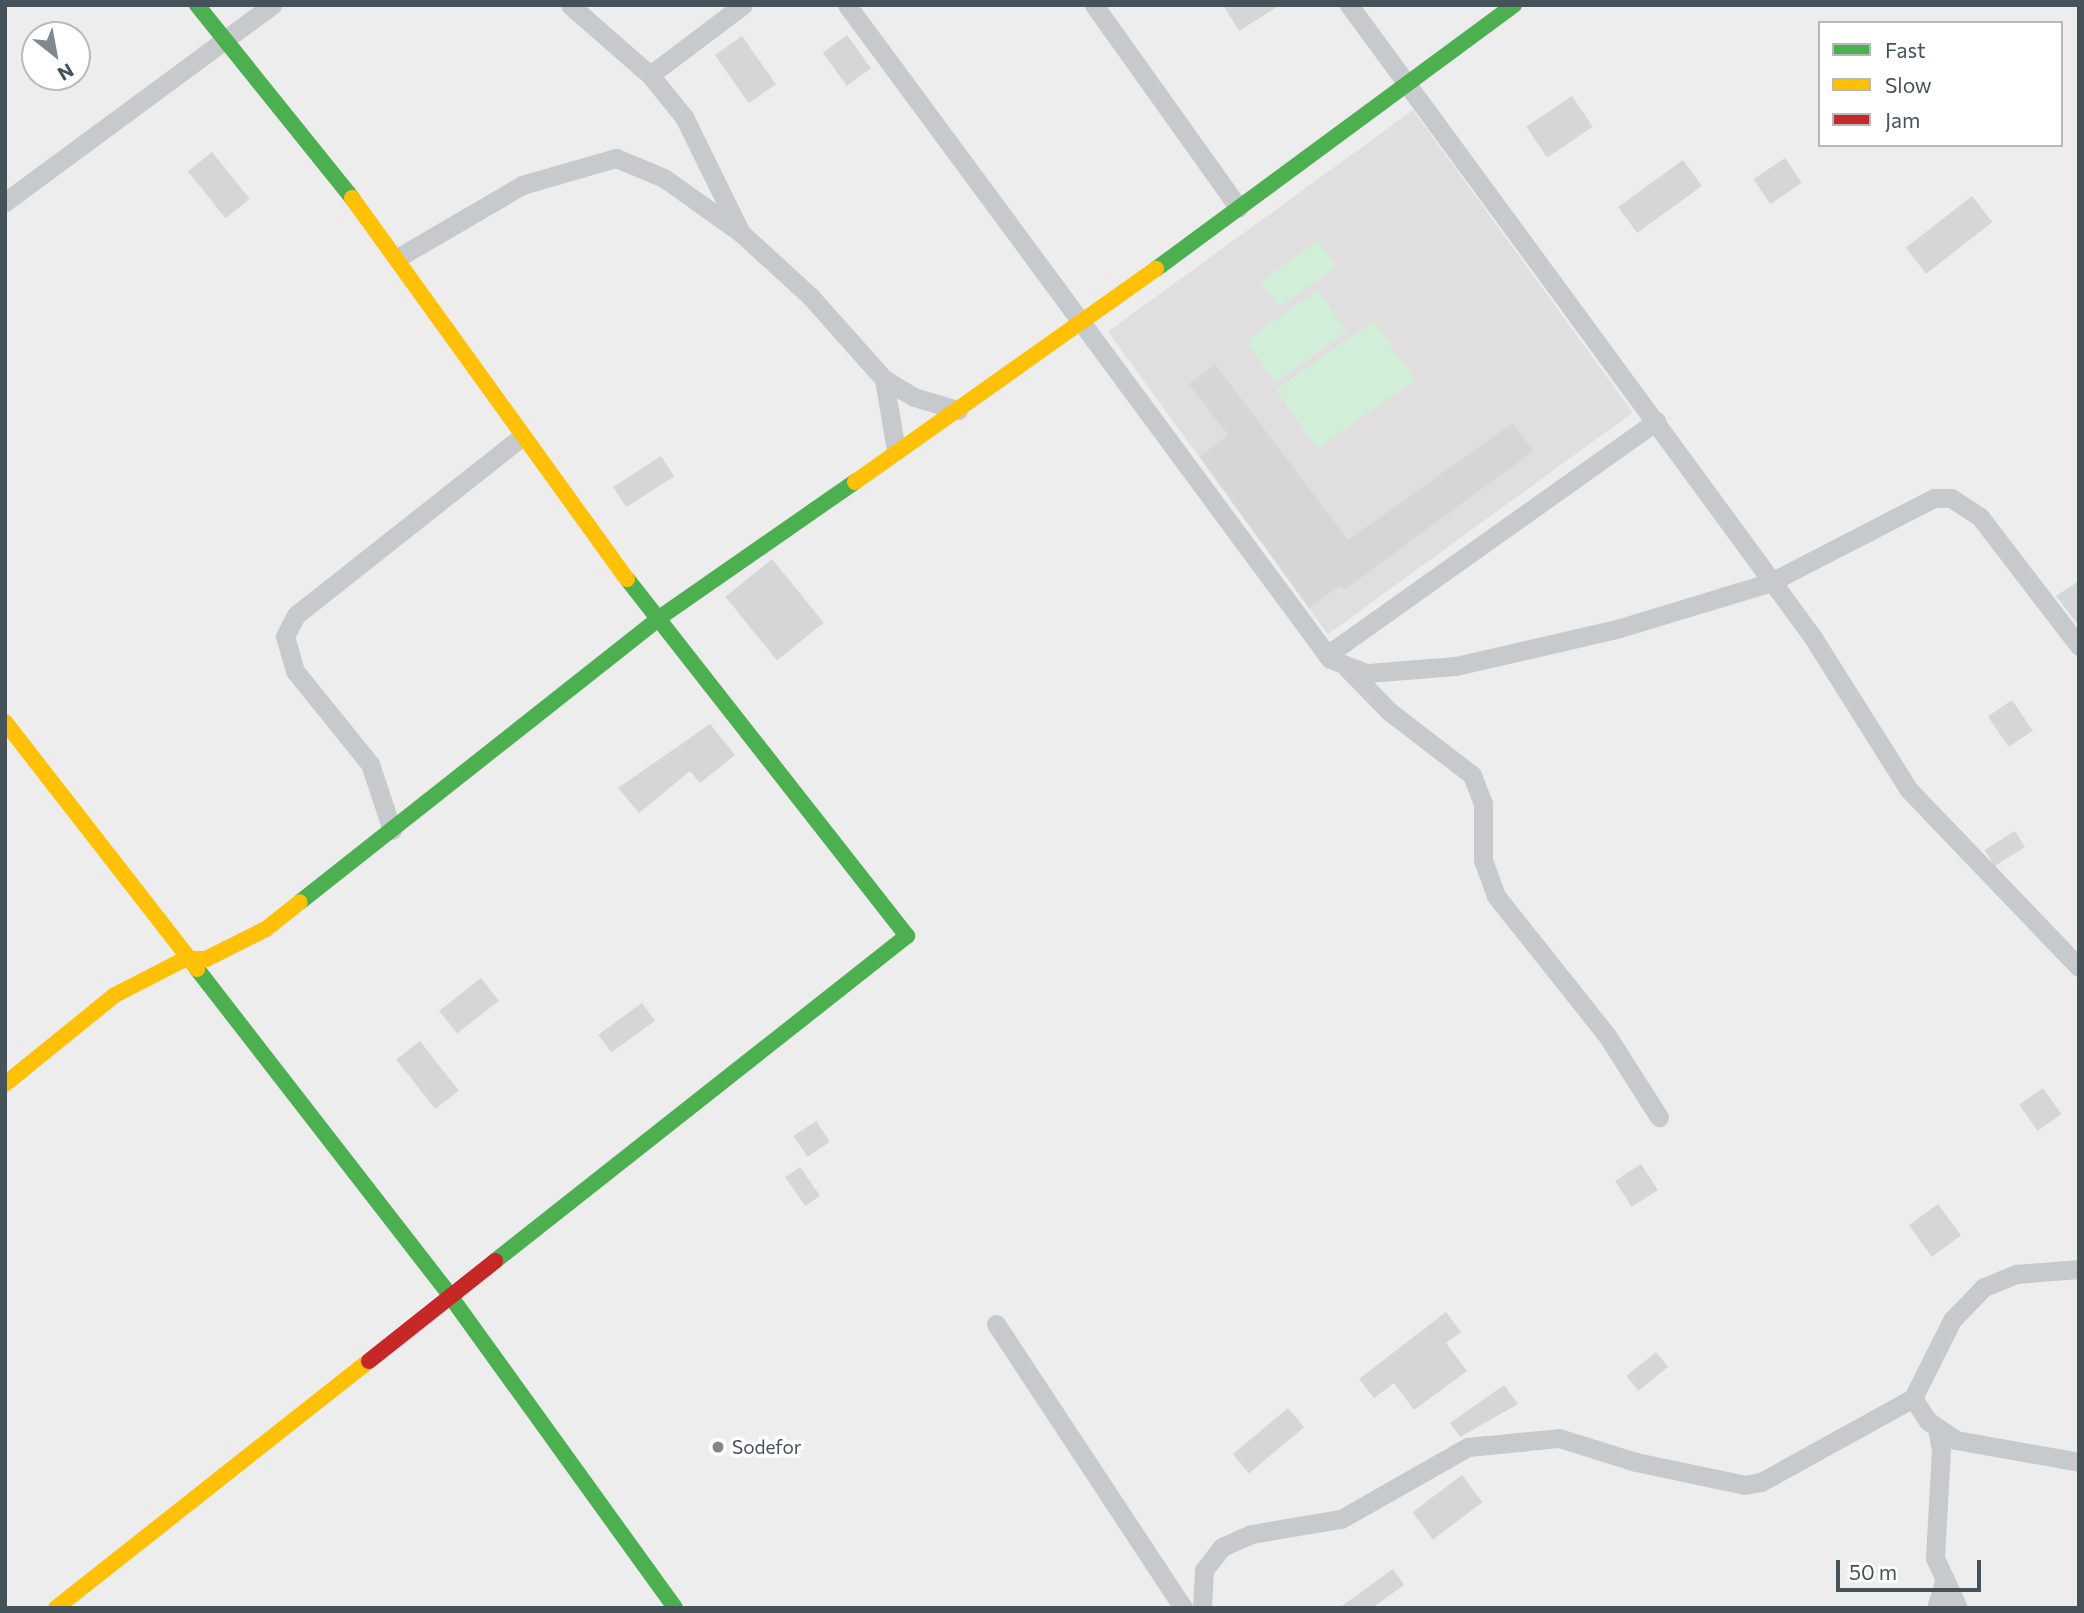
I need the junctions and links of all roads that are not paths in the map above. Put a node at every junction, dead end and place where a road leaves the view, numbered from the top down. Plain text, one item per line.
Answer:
1 (197, 5) edge
2 (272, 5) edge
3 (570, 5) edge
4 (743, 5) edge
5 (847, 5) edge
6 (1094, 5) edge
7 (1349, 5) edge
8 (1514, 5) edge
9 (231, 40) junction
10 (650, 75) junction
11 (1407, 83) junction
12 (5, 202) edge
13 (1239, 208) junction
14 (741, 233) junction
15 (399, 257) junction
16 (1086, 322) junction
17 (884, 379) junction
18 (958, 410) junction
19 (1656, 421) junction
20 (521, 437) junction
21 (896, 452) junction
22 (1771, 582) junction
23 (659, 618) junction
24 (2079, 646) edge
25 (1326, 655) junction
26 (1346, 667) junction
27 (5, 722) edge
28 (392, 830) junction
29 (185, 959) junction
30 (2079, 967) edge
31 (5, 1084) edge
32 (1659, 1117) dead end
33 (2079, 1269) edge
34 (447, 1293) junction
35 (996, 1324) dead end
36 (1913, 1398) junction
37 (1937, 1428) junction
38 (2079, 1462) edge
39 (1944, 1582) junction
40 (672, 1606) edge
41 (56, 1608) edge
42 (1183, 1608) edge
43 (1202, 1608) edge
44 (1936, 1608) edge
45 (1958, 1608) edge

1 - 9 street
2 - 9 street
3 - 10 street
4 - 10 street
5 - 16 street
6 - 13 street
7 - 11 street
8 - 11 street
9 - 12 street
9 - 15 street
10 - 14 street
11 - 13 street
11 - 19 street
13 - 16 street
14 - 15 street
14 - 17 street
15 - 20 street
16 - 18 street
16 - 25 street
17 - 18 street
17 - 21 street
18 - 21 street
19 - 22 street
19 - 25 street
20 - 23 street
20 - 28 street
21 - 23 street
22 - 24 street
22 - 26 street
22 - 30 street
23 - 28 street
23 - 34 street
25 - 26 street
26 - 32 street
27 - 29 street
28 - 29 street
29 - 31 street
29 - 34 street
33 - 36 street
34 - 40 street
34 - 41 street
35 - 42 street
36 - 37 street
36 - 43 street
37 - 38 street
37 - 39 street
39 - 44 street
39 - 45 street

